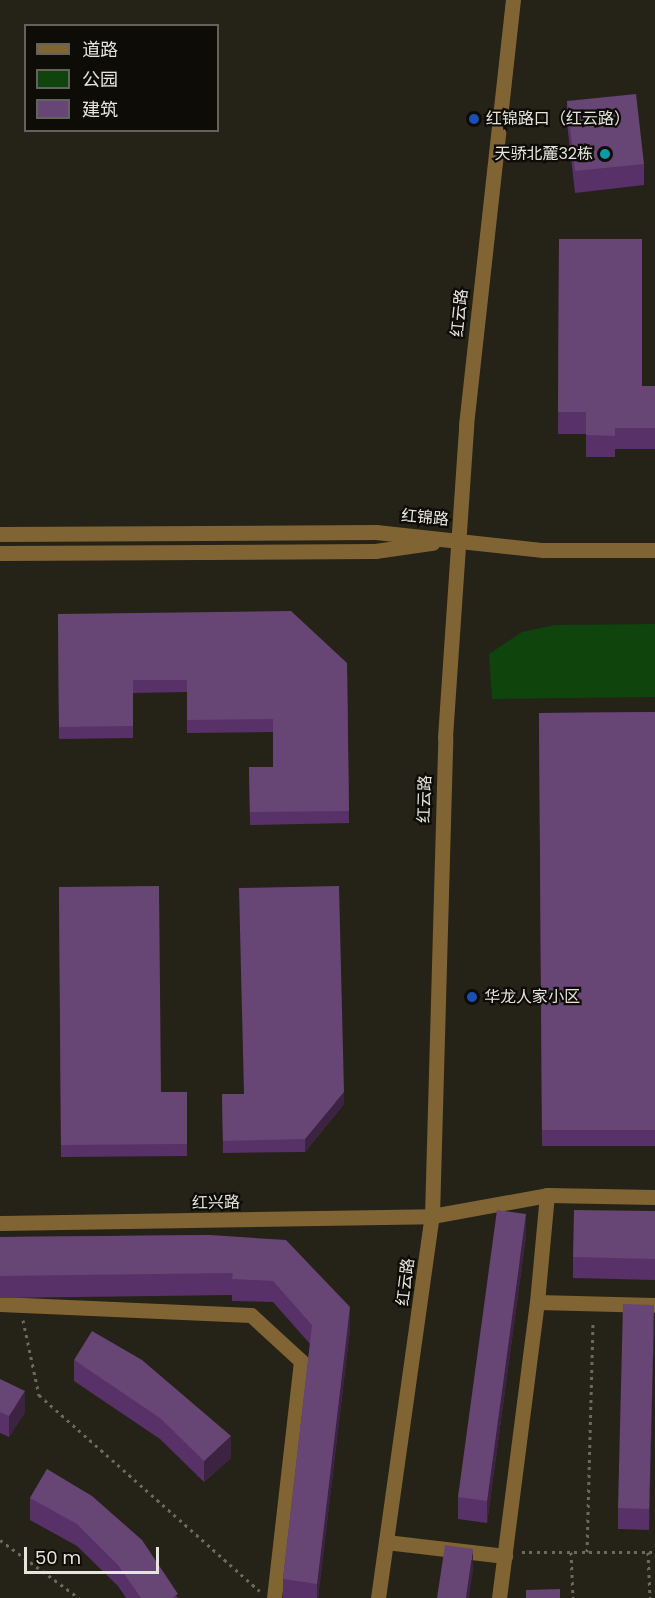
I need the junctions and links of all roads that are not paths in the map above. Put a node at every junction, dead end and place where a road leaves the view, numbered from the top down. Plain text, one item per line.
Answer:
1 (513, 0) edge
2 (0, 534) edge
3 (459, 540) junction
4 (655, 550) edge
5 (0, 553) edge
6 (548, 1196) junction
7 (655, 1197) edge
8 (432, 1216) junction
9 (0, 1223) edge
10 (537, 1302) junction
11 (0, 1304) edge
12 (655, 1305) edge
13 (386, 1542) junction
14 (505, 1554) junction
15 (274, 1598) edge
16 (378, 1598) edge
17 (499, 1598) edge

1 - 3 street, 红云路
2 - 3 street, 红锦路
3 - 4 street
3 - 5 street, 红锦路
3 - 8 street, 红云路
6 - 7 street, 红兴路
6 - 8 street, 红兴路
6 - 10 street
8 - 9 street, 红兴路
8 - 13 street, 红云路
10 - 12 street
10 - 14 street
11 - 15 street
13 - 14 street
13 - 16 street, 红云路
14 - 17 street

